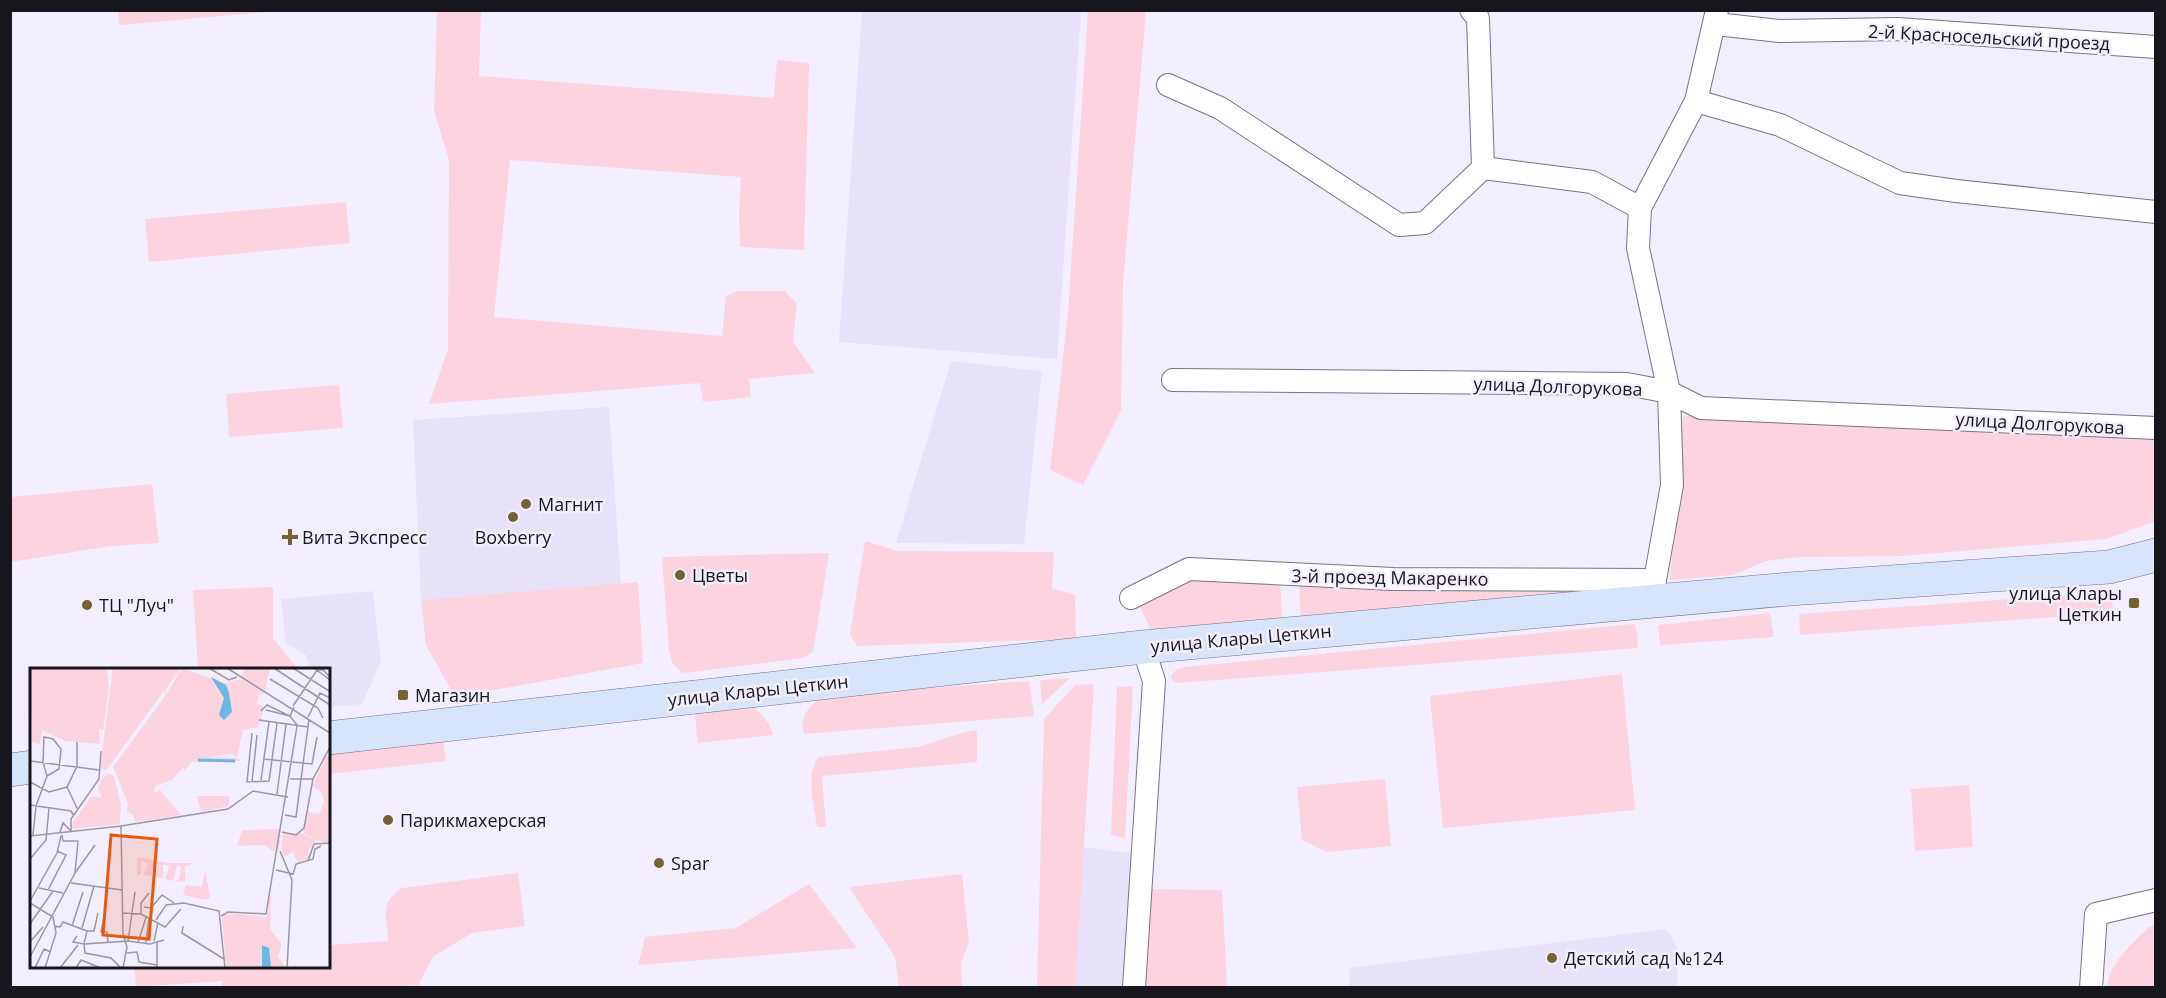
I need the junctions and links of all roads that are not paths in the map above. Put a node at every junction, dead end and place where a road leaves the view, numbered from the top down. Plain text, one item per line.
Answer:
1 (1471, 10) edge
2 (1717, 17) edge
3 (2156, 47) edge
4 (1168, 85) dead end
5 (1696, 101) junction
6 (1483, 168) junction
7 (1640, 208) junction
8 (2156, 212) edge
9 (1173, 380) dead end
10 (1669, 392) junction
11 (2156, 428) edge
12 (2156, 555) edge
13 (1652, 590) junction
14 (1131, 598) dead end
15 (1143, 647) junction
16 (330, 738) edge
17 (30, 767) edge
18 (10, 770) edge
19 (2156, 900) edge
20 (1134, 987) edge
21 (2091, 987) edge

1 - 6 street
2 - 3 street, 2-й Красносельский проезд
2 - 5 street
4 - 6 street
5 - 7 street
5 - 8 street
6 - 7 street
7 - 10 street
9 - 10 street, улица Долгорукова
10 - 11 street, улица Долгорукова
10 - 13 street
12 - 13 main road, улица Клары Цеткин
13 - 14 street, 3-й проезд Макаренко
13 - 15 main road, улица Клары Цеткин
15 - 16 main road, улица Клары Цеткин
15 - 20 street
17 - 18 main road
19 - 21 street

